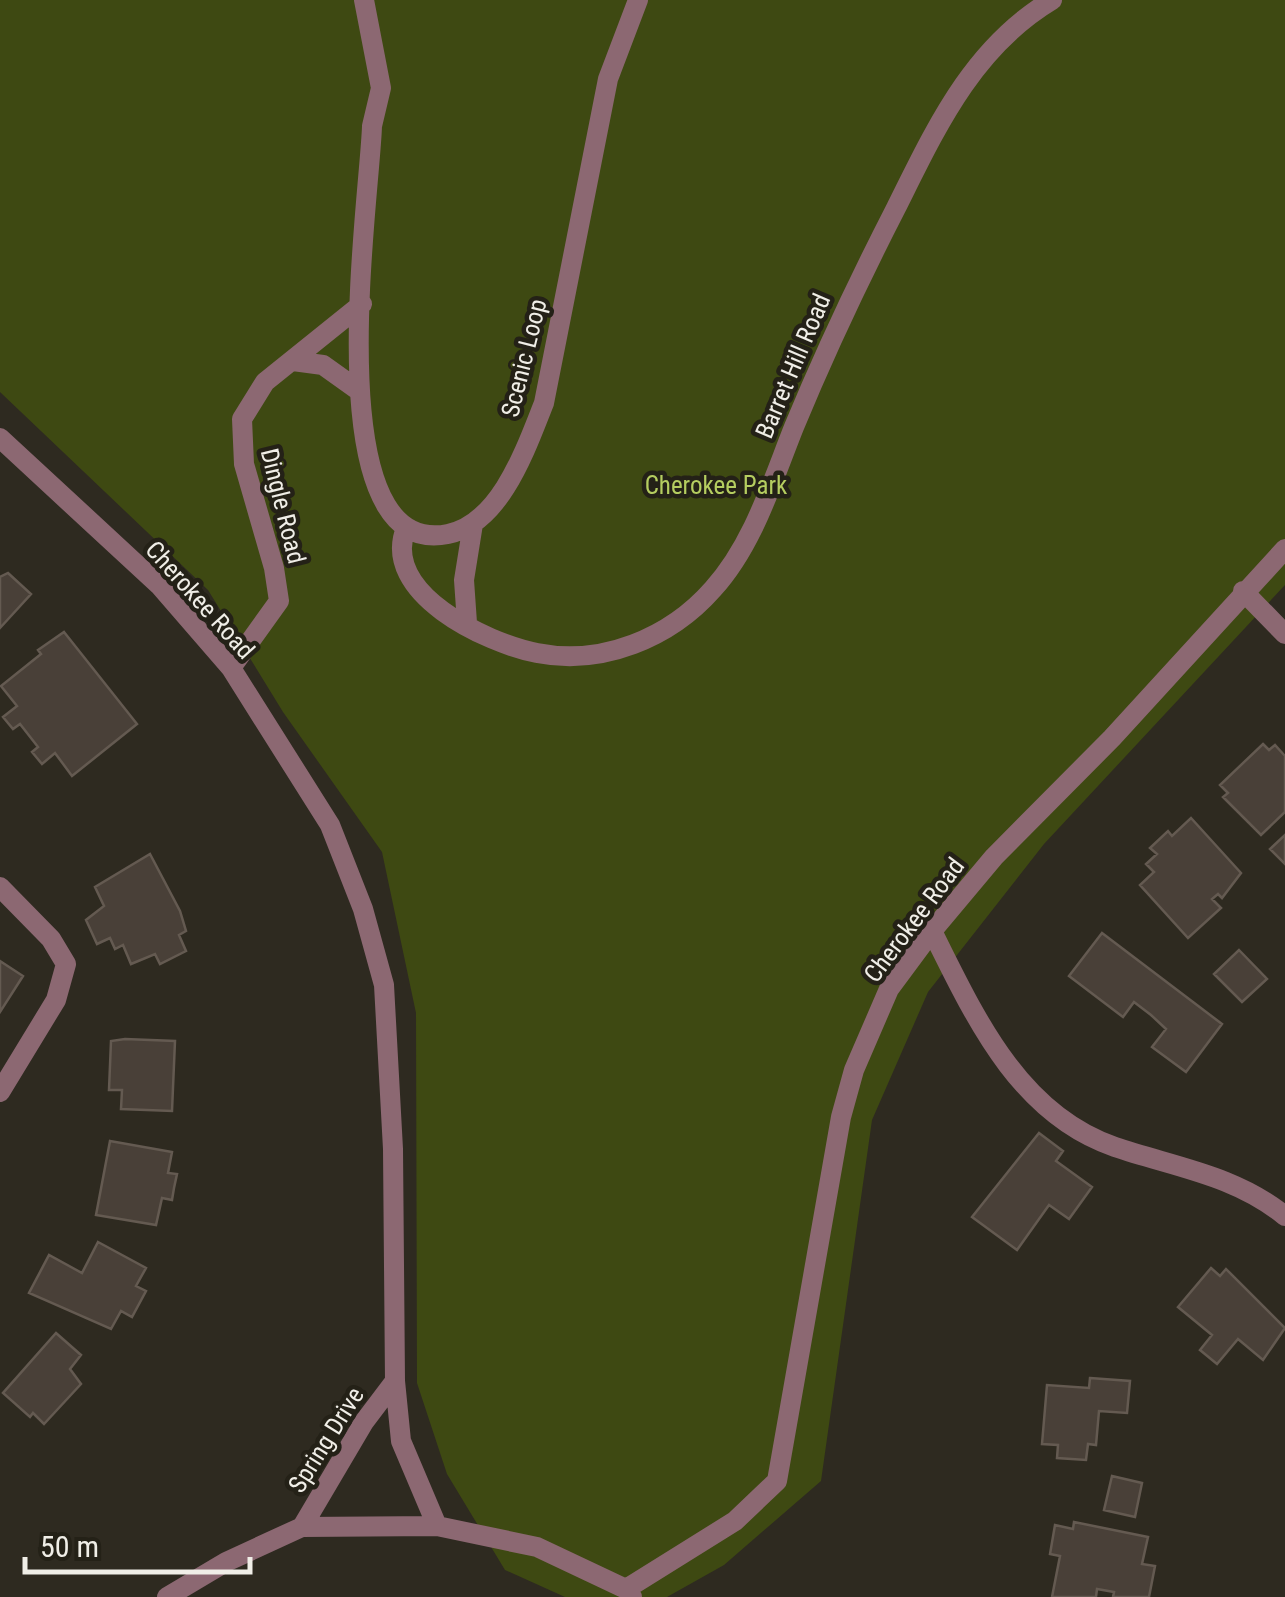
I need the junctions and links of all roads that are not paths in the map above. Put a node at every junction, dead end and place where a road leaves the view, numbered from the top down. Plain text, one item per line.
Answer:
1 (364, 0) edge
2 (638, 0) edge
3 (1052, 0) edge
4 (362, 304) junction
5 (294, 361) junction
6 (358, 390) junction
7 (0, 438) edge
8 (474, 524) junction
9 (406, 528) junction
10 (1285, 549) edge
11 (1243, 591) junction
12 (467, 623) junction
13 (1285, 634) edge
14 (230, 668) junction
15 (0, 887) edge
16 (932, 930) junction
17 (0, 1092) edge
18 (1285, 1216) edge
19 (394, 1382) junction
20 (437, 1526) junction
21 (302, 1527) junction
22 (629, 1593) edge
23 (167, 1597) edge

1 - 4 street
2 - 8 street, Scenic Loop
3 - 12 street, Barret Hill Road
4 - 5 street, Dingle Road
4 - 6 street
5 - 6 street
5 - 14 street, Dingle Road
6 - 9 street
7 - 14 street, Cherokee Road
8 - 9 street
8 - 12 street
9 - 12 street, Barret Hill Road
10 - 11 street, Cherokee Road
11 - 13 street
11 - 16 street, Cherokee Road
14 - 19 street, Cherokee Road
15 - 17 street
16 - 18 street
16 - 22 street, Cherokee Road
19 - 20 street, Cherokee Road
19 - 21 street, Spring Drive
20 - 21 street, Spring Drive
20 - 22 street, Spring Drive
21 - 23 street, Spring Drive

